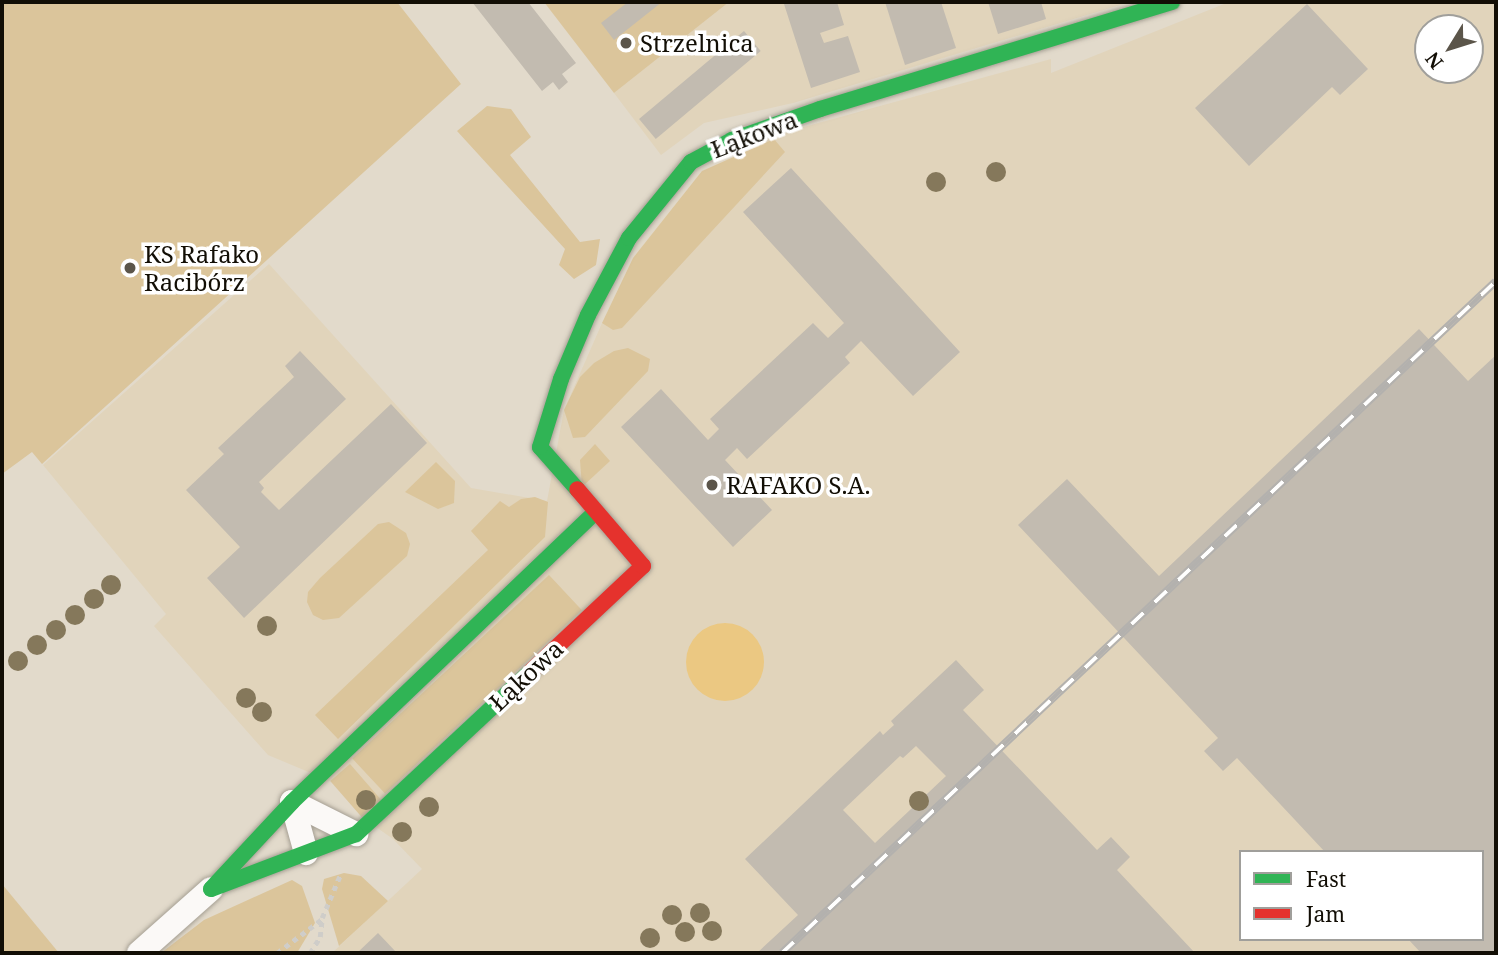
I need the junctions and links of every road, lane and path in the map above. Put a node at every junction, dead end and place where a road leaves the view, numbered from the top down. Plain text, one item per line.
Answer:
1 (1172, 2) edge
2 (595, 512) junction
3 (292, 802) junction
4 (356, 834) junction
5 (306, 853) junction
6 (211, 889) junction
7 (139, 953) edge
8 (277, 953) edge
9 (310, 953) edge

1 - 2 street, Łąkowa
2 - 3 street, Łąkowa
2 - 4 street, Łąkowa
3 - 4 street
3 - 5 street
3 - 6 street, Łąkowa
4 - 5 street, Łąkowa
5 - 6 street, Łąkowa
6 - 7 street, Łąkowa
8 - 9 path

